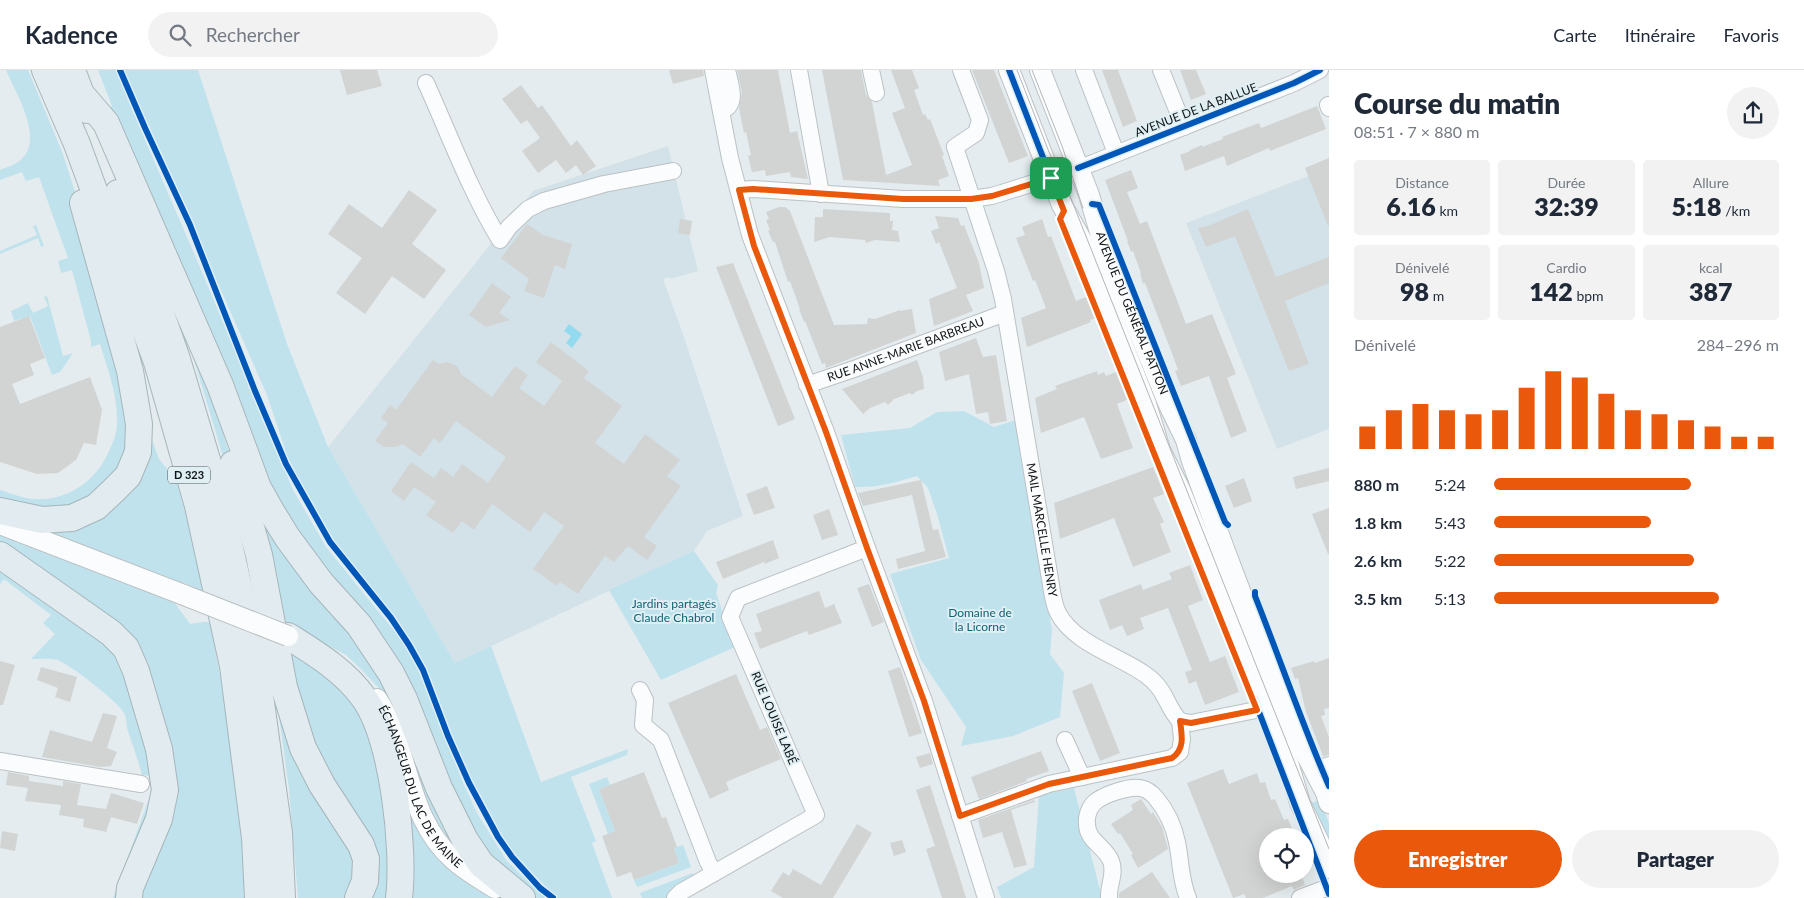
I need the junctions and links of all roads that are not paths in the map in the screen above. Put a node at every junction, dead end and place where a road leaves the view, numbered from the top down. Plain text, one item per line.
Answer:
1 (36, 70) edge
2 (45, 70) edge
3 (72, 70) edge
4 (713, 70) edge
5 (727, 70) edge
6 (799, 70) edge
7 (871, 70) edge
8 (961, 70) edge
9 (1009, 70) edge
10 (1040, 70) edge
11 (1084, 70) edge
12 (1161, 70) edge
13 (1316, 71) edge
14 (426, 83) dead end
15 (876, 93) dead end
16 (82, 95) junction
17 (722, 111) junction
18 (1184, 127) junction
19 (1116, 153) junction
20 (1078, 168) junction
21 (672, 171) dead end
22 (1051, 178) junction
23 (739, 190) junction
24 (822, 194) junction
25 (971, 199) junction
26 (1005, 313) junction
27 (197, 334) junction
28 (807, 385) junction
29 (0, 511) edge
30 (0, 524) edge
31 (867, 548) junction
32 (0, 555) edge
33 (288, 636) junction
34 (640, 690) dead end
35 (1266, 708) junction
36 (1180, 721) junction
37 (1065, 740) dead end
38 (0, 761) edge
39 (1322, 768) edge
40 (1082, 777) junction
41 (141, 784) dead end
42 (1329, 804) edge
43 (960, 816) junction
44 (1329, 868) edge
45 (714, 873) junction
46 (1329, 888) edge
47 (129, 898) edge
48 (258, 898) edge
49 (282, 898) edge
50 (358, 898) edge
51 (399, 898) edge
52 (512, 898) edge
53 (522, 898) edge
54 (675, 898) edge
55 (986, 898) edge
56 (1109, 898) edge
57 (1188, 898) edge
58 (1300, 898) edge

1 - 29 highway
2 - 48 highway, D 323
3 - 16 highway, D 323
4 - 17 street
5 - 17 street
6 - 24 street
7 - 15 street
8 - 25 street, MAIL MARCELLE HENRY
9 - 22 street, AVENUE DU GÉNÉRAL PATTON
10 - 20 street, AVENUE DU GÉNÉRAL PATTON
11 - 19 street
12 - 18 street
13 - 18 street, AVENUE DE LA BALLUE
14 - 21 street
16 - 27 highway
16 - 49 highway, D 323
17 - 23 street
18 - 19 street, AVENUE DE LA BALLUE
19 - 20 street, AVENUE DE LA BALLUE
20 - 22 street, AVENUE DE LA BALLUE
20 - 39 street, AVENUE DU GÉNÉRAL PATTON
22 - 25 street, AVENUE DE LA BALLUE
22 - 35 street, AVENUE DU GÉNÉRAL PATTON
23 - 24 street, AVENUE DE LA BALLUE
23 - 28 street
24 - 25 street, AVENUE DE LA BALLUE
25 - 26 street, MAIL MARCELLE HENRY
26 - 28 street, RUE ANNE-MARIE BARBREAU
26 - 36 street, MAIL MARCELLE HENRY
27 - 50 highway
27 - 53 highway
28 - 31 street
30 - 33 street, ÉCHANGEUR DU LAC DE MAINE, bridge
31 - 43 street
31 - 45 street, RUE LOUISE LABÉ
32 - 47 highway
33 - 51 highway
33 - 52 street, ÉCHANGEUR DU LAC DE MAINE
34 - 45 street
35 - 36 street
35 - 44 street, AVENUE DU GÉNÉRAL PATTON
36 - 40 street
37 - 40 street
38 - 41 street
39 - 42 street, AVENUE DU GÉNÉRAL PATTON
40 - 43 street
43 - 55 street
45 - 54 street, RUE LOUISE LABÉ
46 - 58 street
56 - 57 street

